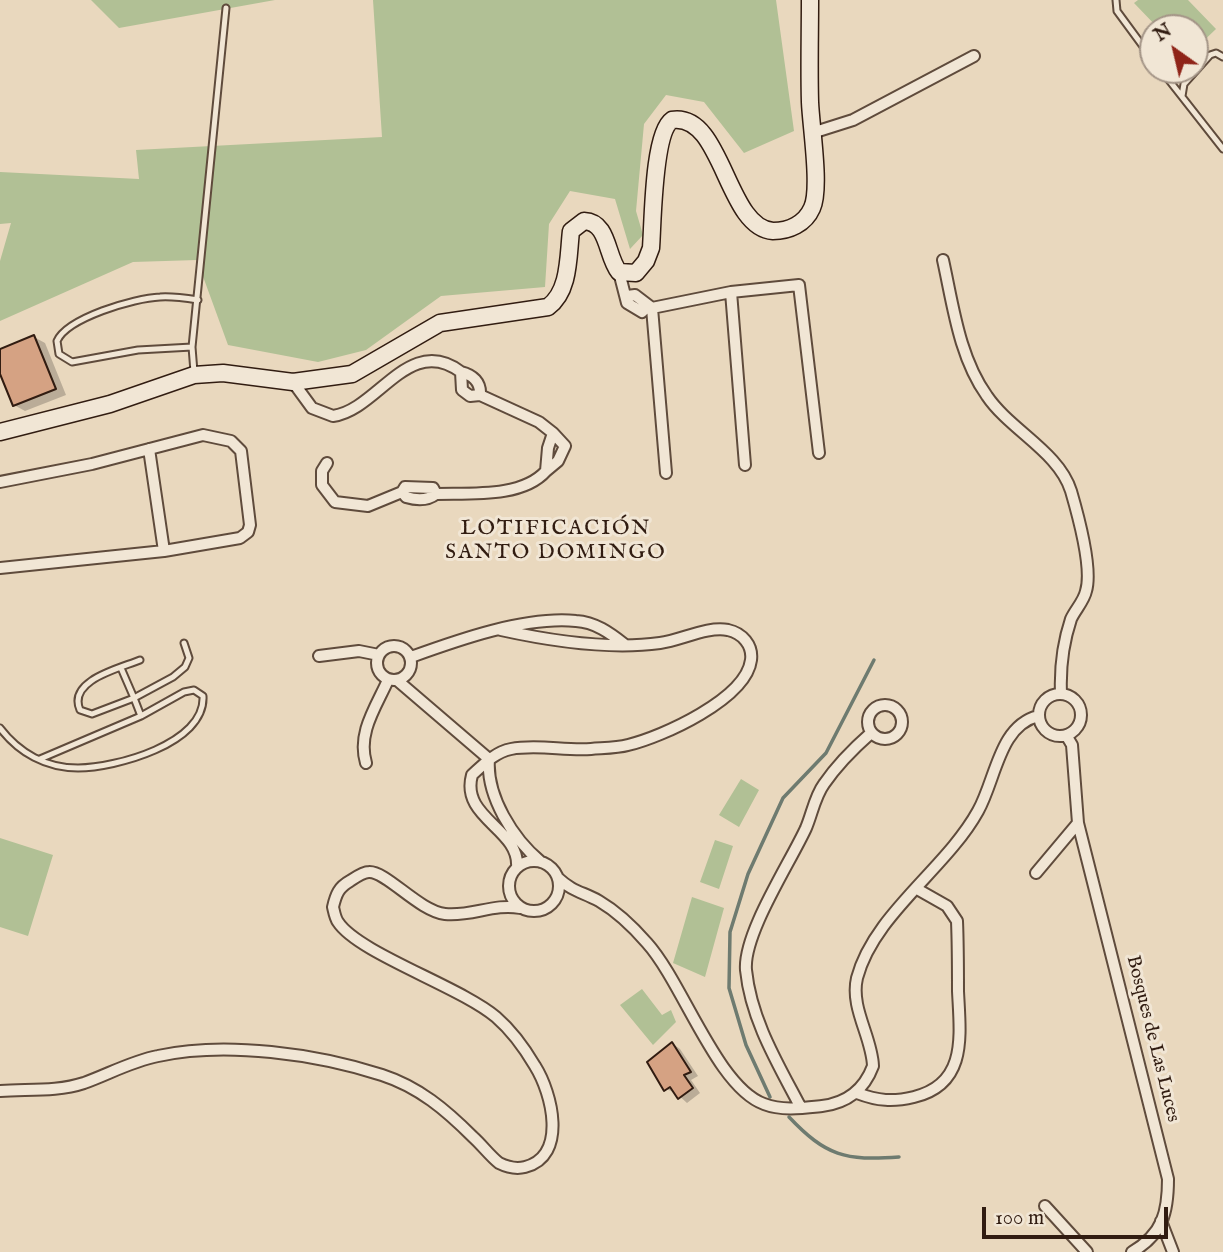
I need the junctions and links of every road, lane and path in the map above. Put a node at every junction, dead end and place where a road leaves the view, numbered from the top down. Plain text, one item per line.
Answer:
1 (810, 0) edge
2 (1116, 0) edge
3 (226, 8) dead end
4 (1139, 41) edge
5 (974, 56) dead end
6 (1223, 57) edge
7 (1172, 84) edge
8 (1182, 96) junction
9 (812, 133) junction
10 (1223, 149) edge
11 (943, 260) dead end
12 (619, 272) junction
13 (732, 292) junction
14 (198, 300) junction
15 (650, 307) junction
16 (191, 347) junction
17 (461, 372) junction
18 (194, 375) junction
19 (293, 382) junction
20 (480, 395) junction
21 (0, 432) edge
22 (149, 449) junction
23 (819, 453) dead end
24 (327, 463) dead end
25 (745, 465) dead end
26 (666, 473) dead end
27 (0, 482) edge
28 (164, 551) junction
29 (0, 568) edge
30 (501, 630) junction
31 (184, 643) dead end
32 (624, 644) junction
33 (379, 655) junction
34 (319, 656) dead end
35 (411, 657) junction
36 (141, 660) dead end
37 (121, 668) junction
38 (393, 680) junction
39 (1061, 693) junction
40 (134, 698) junction
41 (141, 716) junction
42 (1038, 716) junction
43 (0, 729) edge
44 (871, 733) dead end
45 (1066, 735) junction
46 (40, 759) junction
47 (489, 759) junction
48 (366, 763) dead end
49 (1078, 823) junction
50 (541, 862) junction
51 (517, 867) junction
52 (1036, 873) dead end
53 (558, 878) junction
54 (508, 885) junction
55 (917, 889) junction
56 (577, 894) junction
57 (556, 898) junction
58 (520, 908) junction
59 (487, 910) junction
60 (0, 1091) edge
61 (857, 1093) junction
62 (801, 1108) junction
63 (1045, 1206) dead end
64 (1161, 1221) junction
65 (1087, 1252) edge
66 (1132, 1252) edge
67 (1173, 1252) edge

1 - 9 main road
2 - 4 lane
3 - 14 lane
5 - 9 street
6 - 8 lane
7 - 8 lane
8 - 10 lane
9 - 12 main road
11 - 39 street
12 - 15 street
12 - 19 main road
13 - 15 street
13 - 23 street
13 - 25 street
14 - 16 lane
14 - 16 lane
15 - 26 street
16 - 18 lane
17 - 19 street
17 - 20 street
17 - 20 street
18 - 19 main road
18 - 21 main road
20 - 24 street
22 - 27 street
22 - 28 street
22 - 28 street
28 - 29 street
30 - 32 street
30 - 32 street
30 - 35 street
31 - 40 lane
32 - 47 street
33 - 34 street
33 - 35 street
33 - 38 street
35 - 38 street
36 - 37 lane
37 - 40 lane
37 - 40 lane
38 - 47 street
38 - 48 street
39 - 42 street
39 - 45 street
40 - 41 lane
41 - 46 lane
41 - 46 lane
42 - 45 street
42 - 55 street
43 - 46 lane
44 - 62 street
45 - 49 street, Bosques de Las Luces
47 - 50 street
47 - 51 street
49 - 52 street
49 - 64 street, Bosques de Las Luces
50 - 51 street
50 - 53 street
51 - 54 street
53 - 56 street
53 - 57 street
54 - 58 street
54 - 59 street
55 - 61 street
55 - 61 street
56 - 57 street
56 - 62 street
57 - 58 street
58 - 59 street
59 - 60 street
61 - 62 street
63 - 65 street
64 - 66 street, Bosques de Las Luces
64 - 67 street

